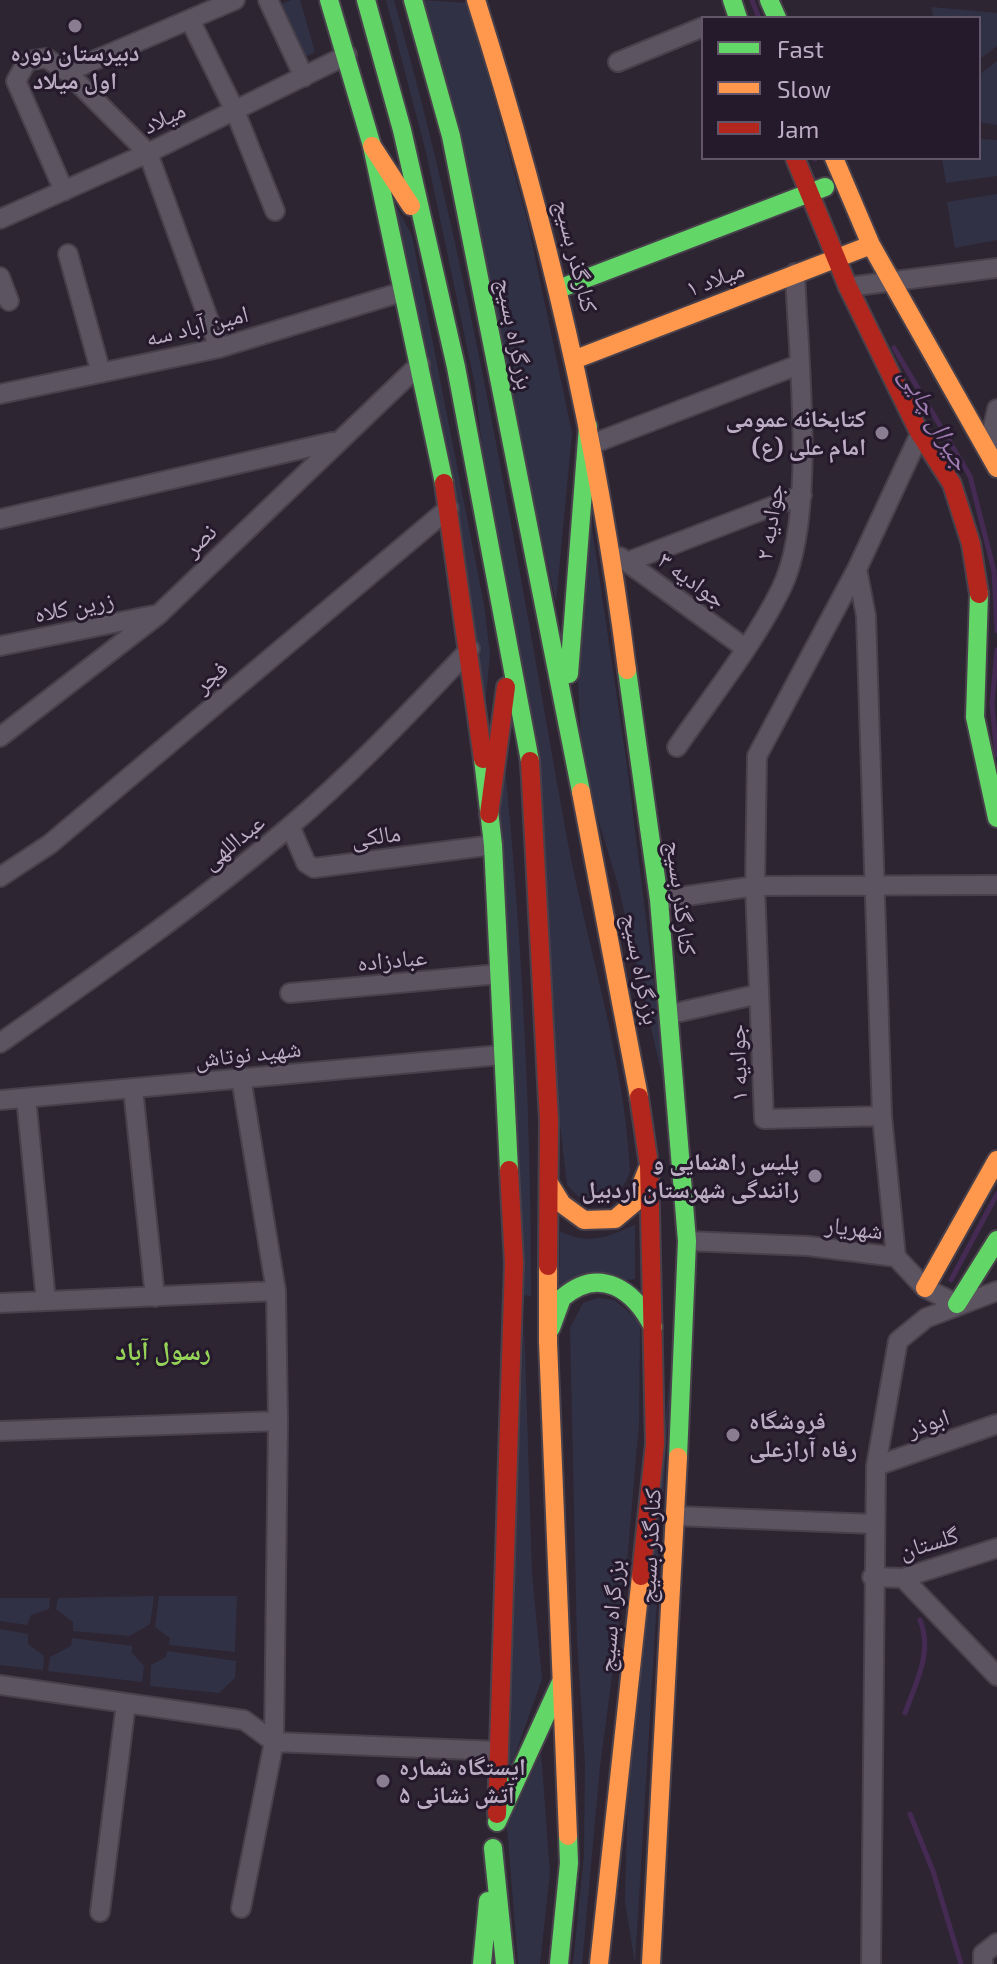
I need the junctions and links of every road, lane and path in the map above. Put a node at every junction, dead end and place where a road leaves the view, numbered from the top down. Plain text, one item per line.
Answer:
1 (235, 0) edge
2 (268, 0) edge
3 (329, 0) edge
4 (366, 0) edge
5 (413, 0) edge
6 (476, 0) edge
7 (190, 20) junction
8 (701, 28) edge
9 (347, 55) junction
10 (618, 62) dead end
11 (67, 72) junction
12 (304, 77) junction
13 (235, 111) junction
14 (372, 146) junction
15 (148, 153) junction
16 (796, 160) edge
17 (835, 160) edge
18 (843, 179) junction
19 (64, 191) junction
20 (810, 193) junction
21 (771, 207) junction
22 (275, 211) dead end
23 (0, 219) edge
24 (421, 221) junction
25 (871, 245) junction
26 (68, 254) dead end
27 (836, 261) junction
28 (997, 268) edge
29 (795, 273) junction
30 (0, 277) edge
31 (890, 281) junction
32 (848, 287) junction
33 (561, 288) junction
34 (402, 292) junction
35 (9, 301) dead end
36 (219, 348) junction
37 (576, 359) junction
38 (420, 364) junction
39 (798, 365) junction
40 (101, 373) junction
41 (0, 394) edge
42 (997, 409) edge
43 (920, 434) junction
44 (590, 435) junction
45 (335, 442) junction
46 (988, 450) junction
47 (997, 468) edge
48 (802, 495) junction
49 (449, 508) junction
50 (0, 519) edge
51 (612, 550) junction
52 (627, 562) junction
53 (857, 569) junction
54 (158, 615) junction
55 (0, 646) edge
56 (745, 648) junction
57 (470, 649) junction
58 (510, 659) junction
59 (566, 718) junction
60 (0, 737) edge
61 (677, 747) dead end
62 (489, 814) junction
63 (997, 818) edge
64 (290, 826) junction
65 (493, 845) junction
66 (0, 877) edge
67 (876, 884) junction
68 (997, 885) edge
69 (755, 886) junction
70 (659, 900) junction
71 (498, 974) junction
72 (290, 993) dead end
73 (759, 994) junction
74 (671, 1014) junction
75 (0, 1043) edge
76 (501, 1055) junction
77 (241, 1078) junction
78 (133, 1089) junction
79 (26, 1098) junction
80 (0, 1100) edge
81 (882, 1116) junction
82 (997, 1160) edge
83 (649, 1165) junction
84 (549, 1183) junction
85 (997, 1240) edge
86 (687, 1241) junction
87 (896, 1257) junction
88 (925, 1288) junction
89 (276, 1291) junction
90 (997, 1291) edge
91 (155, 1297) junction
92 (46, 1301) junction
93 (0, 1303) edge
94 (957, 1304) junction
95 (653, 1327) junction
96 (548, 1342) junction
97 (278, 1421) junction
98 (997, 1424) edge
99 (0, 1431) edge
100 (876, 1466) junction
101 (676, 1516) junction
102 (874, 1524) junction
103 (997, 1548) edge
104 (872, 1577) junction
105 (903, 1578) junction
106 (997, 1675) edge
107 (561, 1680) junction
108 (0, 1685) edge
109 (126, 1703) junction
110 (274, 1742) junction
111 (499, 1751) junction
112 (497, 1822) junction
113 (493, 1848) junction
114 (607, 1901) junction
115 (241, 1908) dead end
116 (100, 1912) dead end
117 (618, 1951) dead end
118 (482, 1964) edge
119 (505, 1964) edge
120 (559, 1964) edge
121 (599, 1964) edge
122 (651, 1964) edge
123 (871, 1964) edge

1 - 7 street
2 - 12 street
3 - 9 main road
4 - 24 main road, بزرگراه بسیج
5 - 59 main road, بزرگراه بسیج
6 - 33 main road, کنارگذر بسیج
7 - 11 street
7 - 13 street
8 - 10 street
9 - 12 street, میلاد
9 - 14 main road
11 - 15 street
11 - 19 street
12 - 13 street, میلاد
13 - 15 street, میلاد
13 - 22 street
14 - 24 main road
14 - 34 main road
15 - 19 street, میلاد
15 - 36 street
16 - 20 main road
17 - 18 main road
18 - 20 main road, میلاد ۱
18 - 25 main road
19 - 23 street, میلاد
20 - 21 main road, میلاد ۱
20 - 27 main road
21 - 29 main road
21 - 33 main road, میلاد ۱
24 - 58 main road, بزرگراه بسیج
25 - 27 main road, میلاد ۱
25 - 31 main road
26 - 40 street
27 - 29 main road, میلاد ۱
27 - 32 main road
28 - 31 street
29 - 37 main road, میلاد ۱
29 - 39 street, جوادیه ۲
30 - 35 street
31 - 32 street
31 - 46 main road
32 - 43 main road
33 - 37 main road, کنارگذر بسیج
34 - 36 street, امین آباد سه
34 - 38 main road
36 - 40 street, امین آباد سه
37 - 44 main road, کنارگذر بسیج
38 - 45 street, نصر
38 - 49 main road
39 - 44 street
39 - 48 street, جوادیه ۲
40 - 41 street, امین آباد سه
42 - 46 street
43 - 53 street, جوادیه ۱
43 - 63 main road
44 - 51 main road, کنارگذر بسیج
44 - 59 main road
45 - 50 street
45 - 54 street, نصر
46 - 47 main road
48 - 52 street
48 - 56 street, جوادیه ۲
49 - 57 main road
49 - 66 street, فجر
51 - 52 street, جوادیه ۳
51 - 70 main road, کنارگذر بسیج
52 - 56 street, جوادیه ۳
53 - 67 street
53 - 69 street, جوادیه ۱
54 - 55 street, زرین کلاه
54 - 60 street, نصر
56 - 61 street, جوادیه ۲
57 - 62 main road
57 - 64 street, عبداللهی
58 - 62 main road
58 - 84 main road, بزرگراه بسیج
59 - 83 main road, بزرگراه بسیج
62 - 65 main road
64 - 65 street, مالکی
64 - 75 street, عبداللهی
65 - 71 main road
67 - 68 street
67 - 69 street
67 - 81 street
69 - 70 street
69 - 73 street, جوادیه ۱
70 - 74 main road, کنارگذر بسیج
71 - 72 street, عبادزاده
71 - 76 main road
73 - 74 street
73 - 81 street, جوادیه ۱
74 - 86 main road, کنارگذر بسیج
76 - 77 street, شهید نوتاش
76 - 111 main road
77 - 78 street, شهید نوتاش
77 - 89 street
78 - 79 street, شهید نوتاش
78 - 91 street
79 - 80 street, شهید نوتاش
79 - 92 street
81 - 87 street
82 - 88 main road
83 - 84 main road
83 - 95 main road, بزرگراه بسیج
84 - 96 main road, بزرگراه بسیج
85 - 94 main road
86 - 87 street, شهریار
86 - 101 main road, کنارگذر بسیج
87 - 88 street, شهریار
88 - 94 street, شهریار
89 - 91 street
89 - 97 street
90 - 94 street
91 - 92 street
92 - 93 street
94 - 100 street
95 - 96 main road
95 - 114 main road, بزرگراه بسیج
96 - 107 main road, بزرگراه بسیج
97 - 99 street
97 - 110 street
98 - 100 street, ابوذر
100 - 102 street
101 - 102 street
101 - 122 main road, کنارگذر بسیج
102 - 104 street
103 - 105 street, گلستان
104 - 105 street, گلستان
104 - 123 street
105 - 106 street
107 - 112 main road
107 - 120 main road, بزرگراه بسیج
108 - 109 street
109 - 110 street
109 - 116 street
110 - 111 street
110 - 115 street
111 - 112 main road
112 - 113 main road
113 - 118 main road
113 - 119 main road
114 - 117 main road
114 - 121 main road, بزرگراه بسیج

